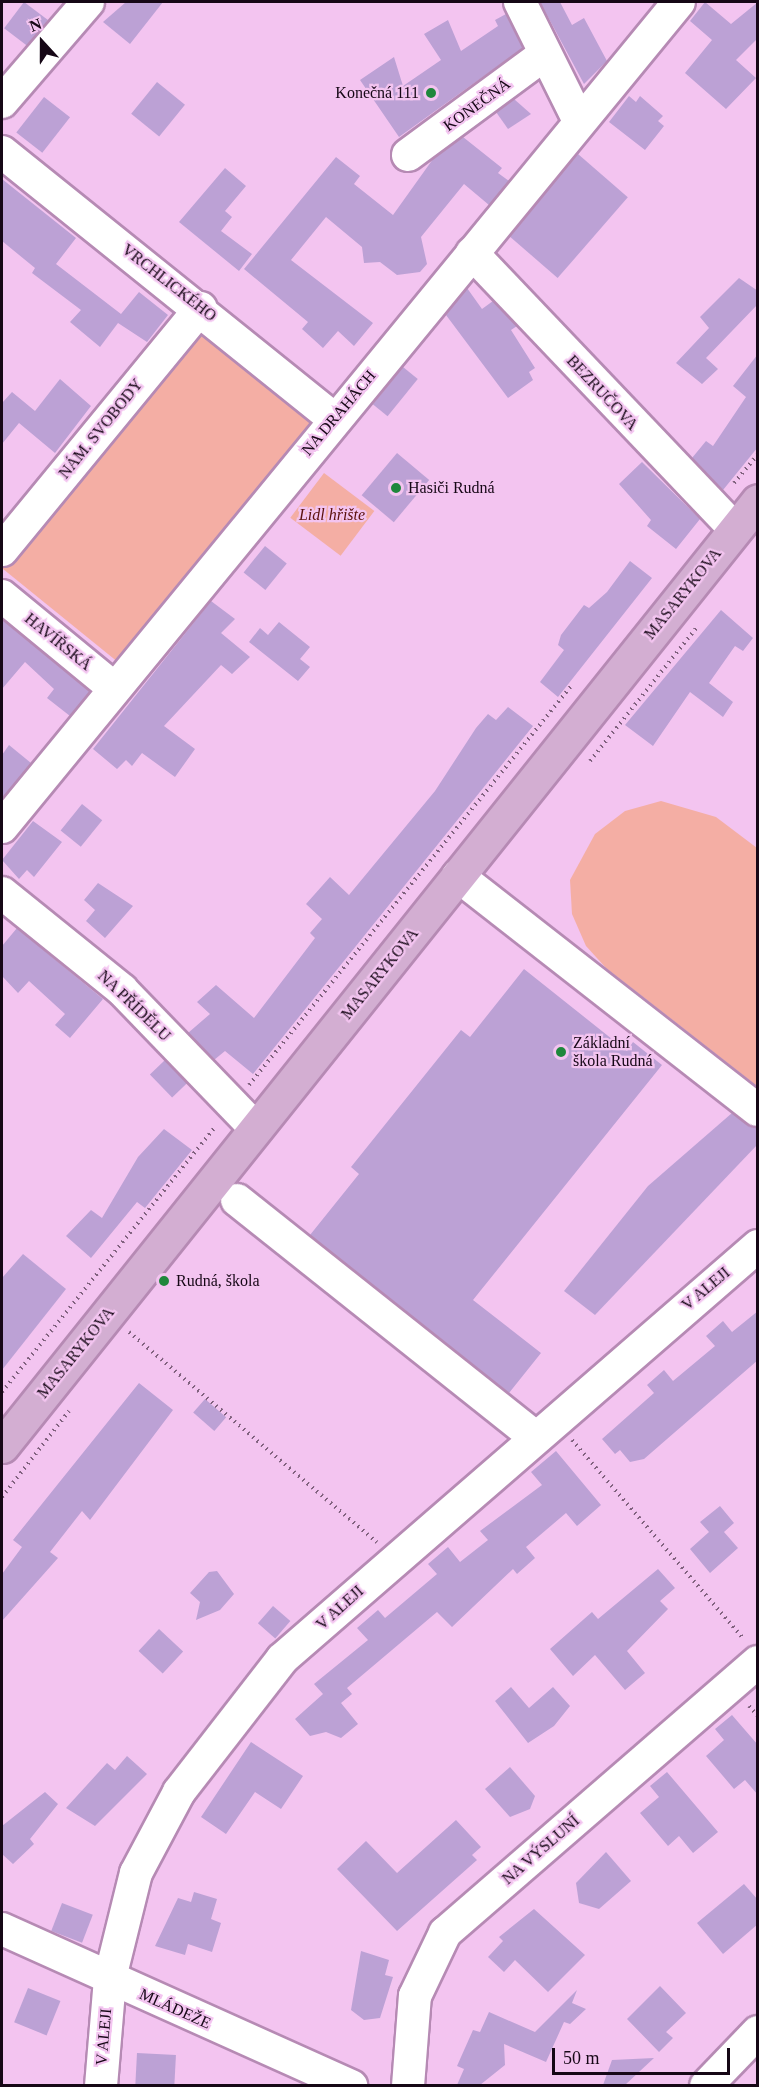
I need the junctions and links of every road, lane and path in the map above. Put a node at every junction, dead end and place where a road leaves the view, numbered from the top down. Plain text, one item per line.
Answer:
1 (88, 2) edge
2 (520, 2) edge
3 (679, 2) edge
4 (545, 54) junction
5 (2, 102) edge
6 (579, 121) junction
7 (2, 152) edge
8 (408, 155) dead end
9 (472, 253) junction
10 (201, 308) junction
11 (333, 418) junction
12 (758, 454) edge
13 (758, 501) edge
14 (724, 520) junction
15 (2, 550) edge
16 (2, 596) edge
17 (580, 675) dead end
18 (114, 688) junction
19 (2, 827) edge
20 (458, 876) junction
21 (2, 893) edge
22 (233, 1105) junction
23 (758, 1110) edge
24 (256, 1129) junction
25 (237, 1200) dead end
26 (758, 1246) edge
27 (108, 1314) junction
28 (2, 1392) edge
29 (538, 1432) junction
30 (2, 1446) edge
31 (396, 1558) junction
32 (754, 1654) edge
33 (2, 1929) edge
34 (110, 1978) junction
35 (758, 2032) edge
36 (101, 2085) edge
37 (351, 2085) edge
38 (408, 2085) edge
39 (705, 2085) edge

1 - 5 street
2 - 4 street
3 - 6 street, NA DRAHÁCH
4 - 6 street
4 - 8 street, KONEČNÁ
6 - 9 street, NA DRAHÁCH
7 - 10 street, VRCHLICKÉHO
9 - 11 street, NA DRAHÁCH
9 - 14 street, BEZRUČOVA
10 - 11 street, VRCHLICKÉHO
10 - 15 street, NÁM. SVOBODY
11 - 18 street, NA DRAHÁCH
12 - 14 path
13 - 14 main road, MASARYKOVA
14 - 20 main road, MASARYKOVA
16 - 18 street, HAVÍŘSKÁ
17 - 22 path
18 - 19 street, NA DRAHÁCH
20 - 23 street
20 - 24 main road, MASARYKOVA
21 - 22 street, NA PŘÍDĚLU
22 - 24 street, NA PŘÍDĚLU
22 - 28 path
24 - 27 main road, MASARYKOVA
25 - 29 street
26 - 29 street, V ALEJI
27 - 30 main road, MASARYKOVA
27 - 31 path
29 - 31 street, V ALEJI
29 - 32 path
31 - 34 street, V ALEJI
32 - 38 street, NA VÝSLUNÍ
33 - 34 street, MLÁDEŽE
34 - 36 street, V ALEJI
34 - 37 street, MLÁDEŽE
35 - 39 street

